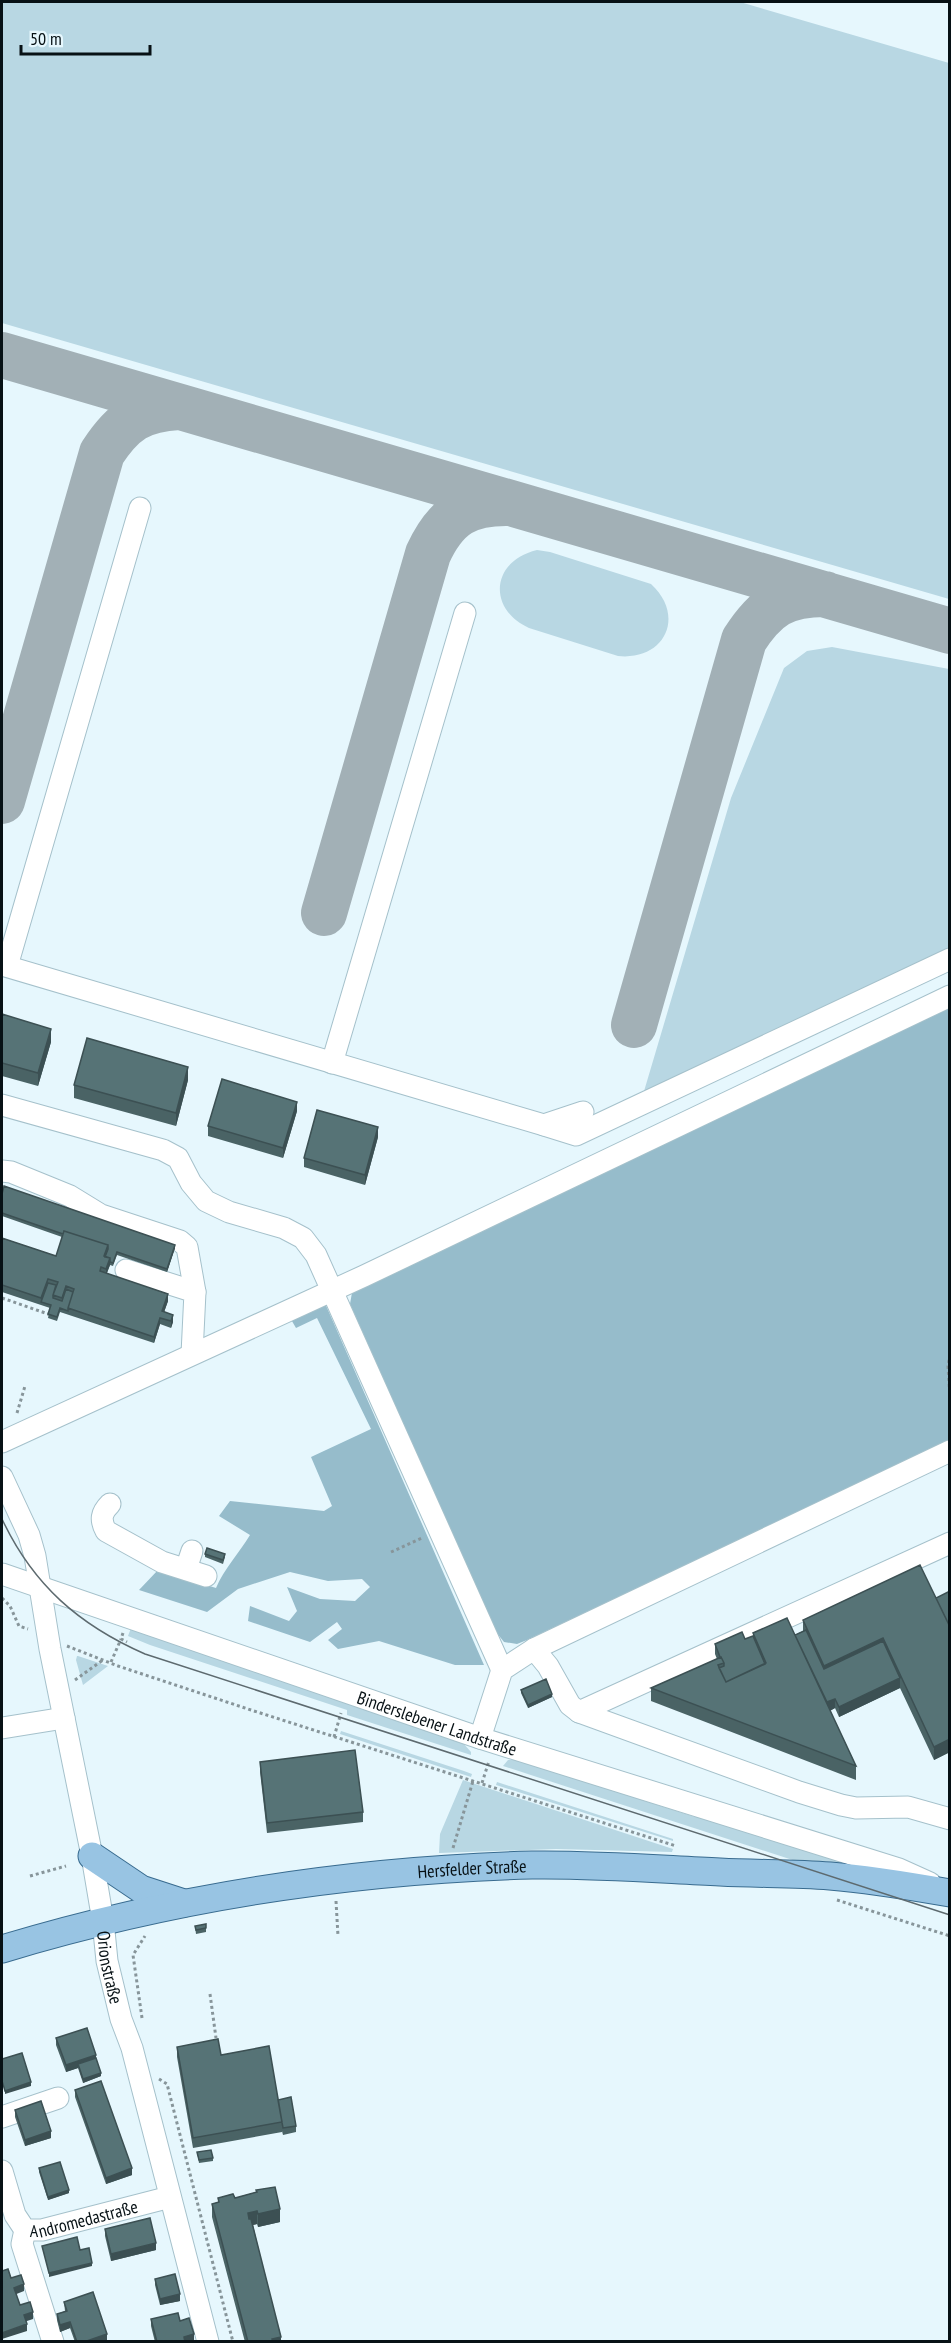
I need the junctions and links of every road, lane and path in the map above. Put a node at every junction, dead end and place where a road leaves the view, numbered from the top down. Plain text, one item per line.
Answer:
1 (140, 508) dead end
2 (465, 613) dead end
3 (950, 959) edge
4 (4, 966) edge
5 (950, 996) edge
6 (332, 1063) junction
7 (2, 1105) edge
8 (583, 1112) dead end
9 (544, 1125) junction
10 (2, 1171) edge
11 (126, 1270) dead end
12 (331, 1290) junction
13 (195, 1292) junction
14 (2, 1298) edge
15 (56, 1309) edge
16 (54, 1316) junction
17 (50, 1320) edge
18 (192, 1354) junction
19 (950, 1354) edge
20 (25, 1386) dead end
21 (950, 1398) edge
22 (18, 1411) dead end
23 (2, 1442) edge
24 (950, 1451) edge
25 (2, 1477) edge
26 (110, 1504) dead end
27 (432, 1516) junction
28 (950, 1543) edge
29 (391, 1552) dead end
30 (195, 1565) dead end
31 (2, 1574) edge
32 (39, 1586) junction
33 (2, 1598) edge
34 (19, 1626) dead end
35 (121, 1639) dead end
36 (69, 1646) dead end
37 (534, 1649) junction
38 (103, 1659) junction
39 (111, 1663) junction
40 (502, 1670) junction
41 (75, 1680) dead end
42 (579, 1712) junction
43 (341, 1713) dead end
44 (64, 1718) junction
45 (2, 1728) edge
46 (334, 1737) junction
47 (480, 1738) junction
48 (473, 1780) junction
49 (950, 1819) edge
50 (682, 1848) dead end
51 (451, 1851) dead end
52 (93, 1856) junction
53 (66, 1866) dead end
54 (30, 1876) dead end
55 (335, 1878) junction
56 (950, 1893) edge
57 (831, 1898) dead end
58 (185, 1903) junction
59 (104, 1921) junction
60 (145, 1936) dead end
61 (338, 1936) dead end
62 (950, 1936) edge
63 (2, 1949) edge
64 (210, 1994) dead end
65 (143, 2026) dead end
66 (216, 2038) edge
67 (152, 2074) dead end
68 (58, 2098) dead end
69 (2, 2117) edge
70 (2, 2171) edge
71 (170, 2197) junction
72 (24, 2230) junction
73 (53, 2342) edge
74 (208, 2342) edge
75 (233, 2342) edge

1 - 4 street
2 - 6 street
3 - 9 street
4 - 6 street
5 - 12 street
6 - 9 street
7 - 12 street
8 - 9 street
10 - 13 street
11 - 13 street
12 - 18 street
12 - 27 street
13 - 18 street
14 - 16 path
15 - 16 path
16 - 17 path
18 - 23 street
19 - 21 path
20 - 22 path
24 - 37 street
25 - 32 street
26 - 30 street
27 - 29 path
27 - 40 street
28 - 42 street
31 - 32 street, Binderslebener Landstraße
32 - 44 street, Orionstraße
32 - 47 street, Binderslebener Landstraße
33 - 34 path
35 - 39 path
36 - 38 path
37 - 40 street
37 - 42 street
38 - 39 path
38 - 41 path
39 - 46 path
40 - 47 street
42 - 49 street
43 - 46 path
44 - 45 street
44 - 52 street, Orionstraße
46 - 48 path
47 - 56 street, Binderslebener Landstraße
48 - 50 path
48 - 51 path
52 - 58 main road
52 - 59 street, Orionstraße
53 - 54 path
55 - 56 main road, Hersfelder Straße
55 - 58 main road, Hersfelder Straße
55 - 61 path
57 - 62 path
58 - 59 main road, Hersfelder Straße
59 - 63 main road, Hersfelder Straße
59 - 71 street, Orionstraße
60 - 65 path
64 - 66 path
67 - 75 path
68 - 69 street
70 - 72 street, Andromedastraße
71 - 72 street, Andromedastraße
71 - 74 street, Orionstraße
72 - 73 street

